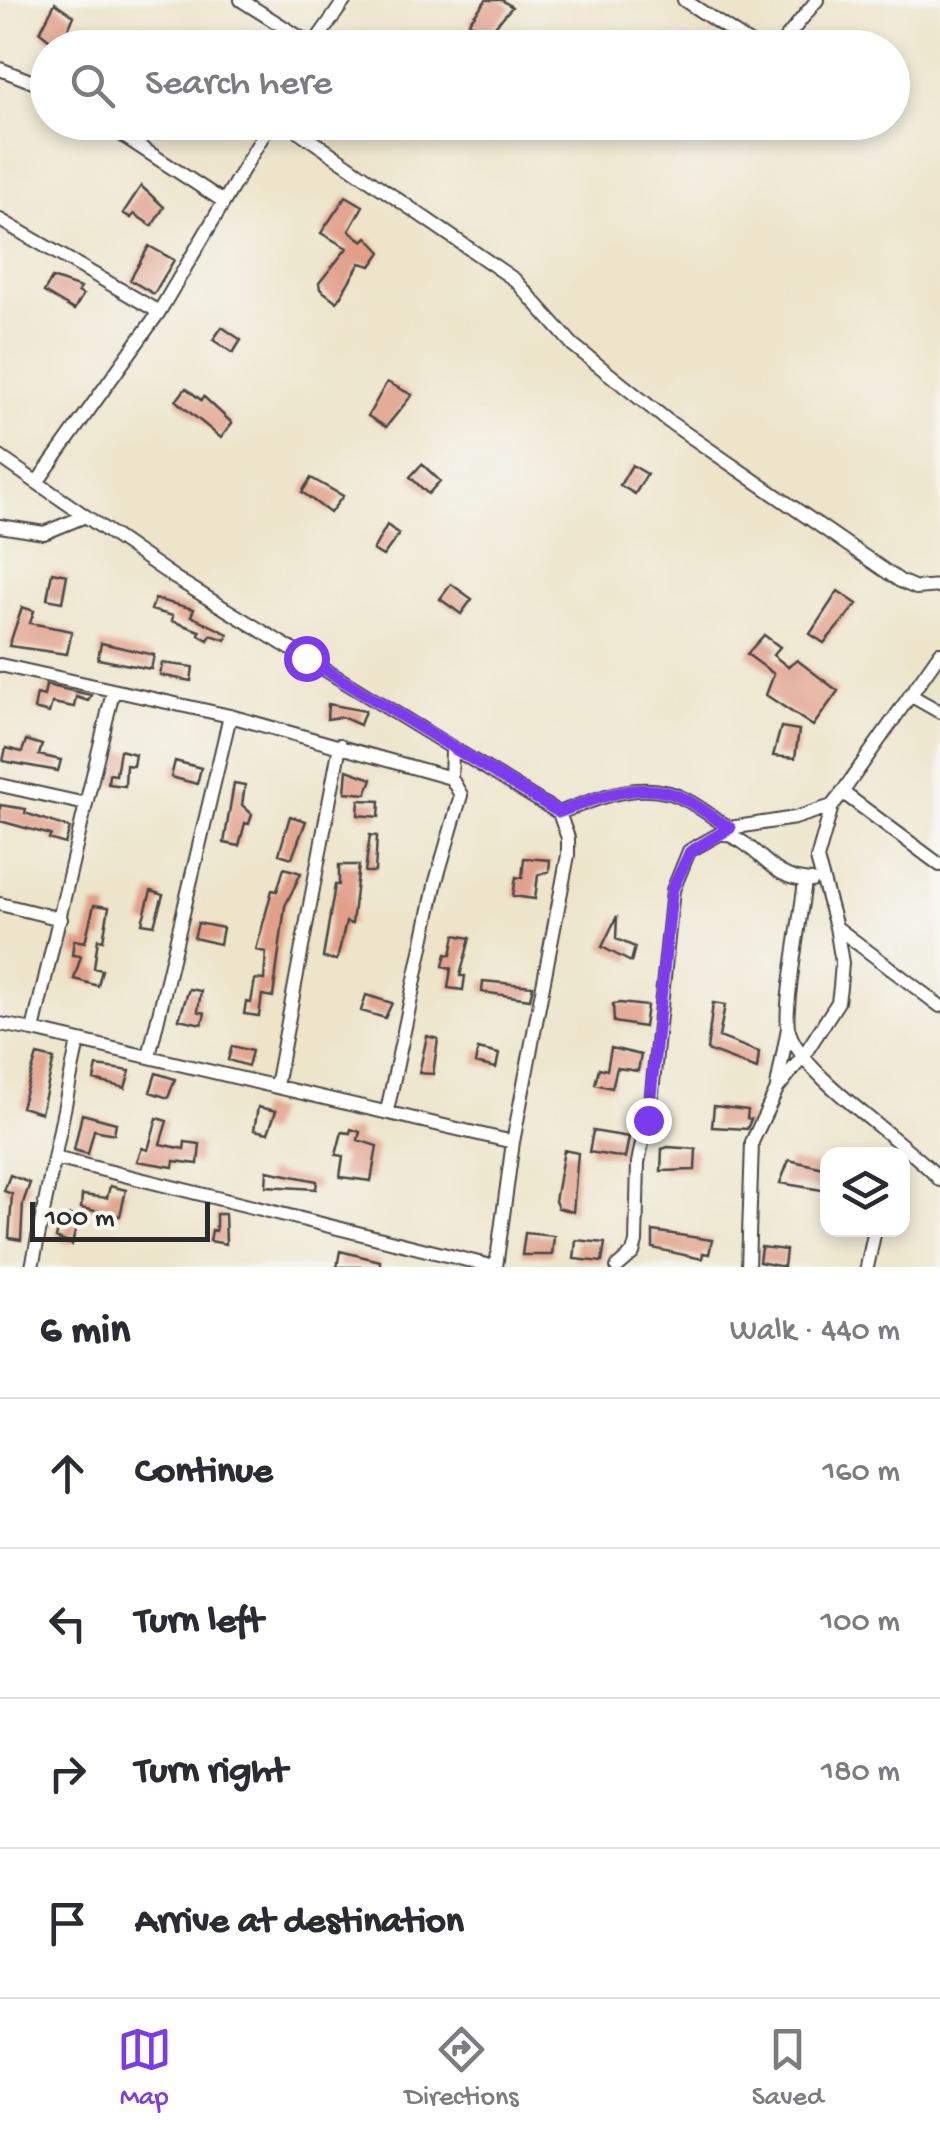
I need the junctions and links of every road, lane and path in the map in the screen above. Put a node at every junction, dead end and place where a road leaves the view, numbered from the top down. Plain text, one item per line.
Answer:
1 (240, 0) edge
2 (345, 0) edge
3 (684, 0) edge
4 (817, 0) edge
5 (286, 30) edge
6 (323, 30) edge
7 (730, 30) edge
8 (793, 30) edge
9 (0, 69) edge
10 (30, 81) edge
11 (130, 140) edge
12 (259, 140) edge
13 (311, 140) edge
14 (223, 201) junction
15 (0, 220) edge
16 (159, 312) junction
17 (0, 457) edge
18 (38, 481) junction
19 (83, 517) junction
20 (0, 526) edge
21 (940, 586) edge
22 (940, 653) edge
23 (0, 665) edge
24 (113, 692) junction
25 (910, 695) junction
26 (940, 712) edge
27 (230, 716) junction
28 (340, 745) junction
29 (452, 752) junction
30 (451, 778) junction
31 (0, 785) edge
32 (842, 792) junction
33 (86, 804) junction
34 (832, 806) junction
35 (559, 812) junction
36 (726, 831) junction
37 (940, 865) edge
38 (805, 881) junction
39 (823, 882) junction
40 (0, 904) edge
41 (61, 919) junction
42 (836, 928) junction
43 (940, 1006) edge
44 (0, 1024) edge
45 (788, 1028) junction
46 (33, 1030) junction
47 (78, 1041) junction
48 (804, 1055) junction
49 (149, 1056) junction
50 (276, 1086) junction
51 (777, 1088) junction
52 (387, 1111) junction
53 (890, 1135) junction
54 (514, 1142) junction
55 (888, 1147) edge
56 (56, 1158) junction
57 (940, 1180) edge
58 (873, 1237) edge
59 (32, 1267) edge
60 (496, 1267) edge
61 (617, 1267) edge
62 (748, 1267) edge
63 (867, 1267) edge

1 - 5 street
2 - 6 street
3 - 7 street
4 - 8 street
9 - 10 street
11 - 14 street
12 - 14 street
13 - 21 street
14 - 16 street
15 - 16 street
16 - 18 street
17 - 18 street
18 - 19 street
19 - 20 street
19 - 29 street
22 - 25 street
23 - 24 street
24 - 27 street
24 - 33 street
25 - 26 street
25 - 32 street
27 - 28 street
27 - 49 street
28 - 30 street
28 - 50 street
29 - 30 street
29 - 35 street
30 - 52 street
31 - 33 street
32 - 34 street
32 - 37 street
33 - 41 street
34 - 36 street
34 - 39 street
35 - 36 street
35 - 54 street
36 - 38 street
36 - 61 street
38 - 39 street
38 - 45 street
39 - 42 street
40 - 41 street
41 - 46 street
42 - 43 street
42 - 48 street
44 - 46 street
45 - 48 street
45 - 51 street
46 - 47 street
47 - 49 street
47 - 56 street
48 - 51 street
48 - 53 street
49 - 50 street
50 - 52 street
51 - 62 street
52 - 54 street
53 - 55 street
53 - 57 street
54 - 60 street
56 - 59 street
56 - 60 street
58 - 63 street

